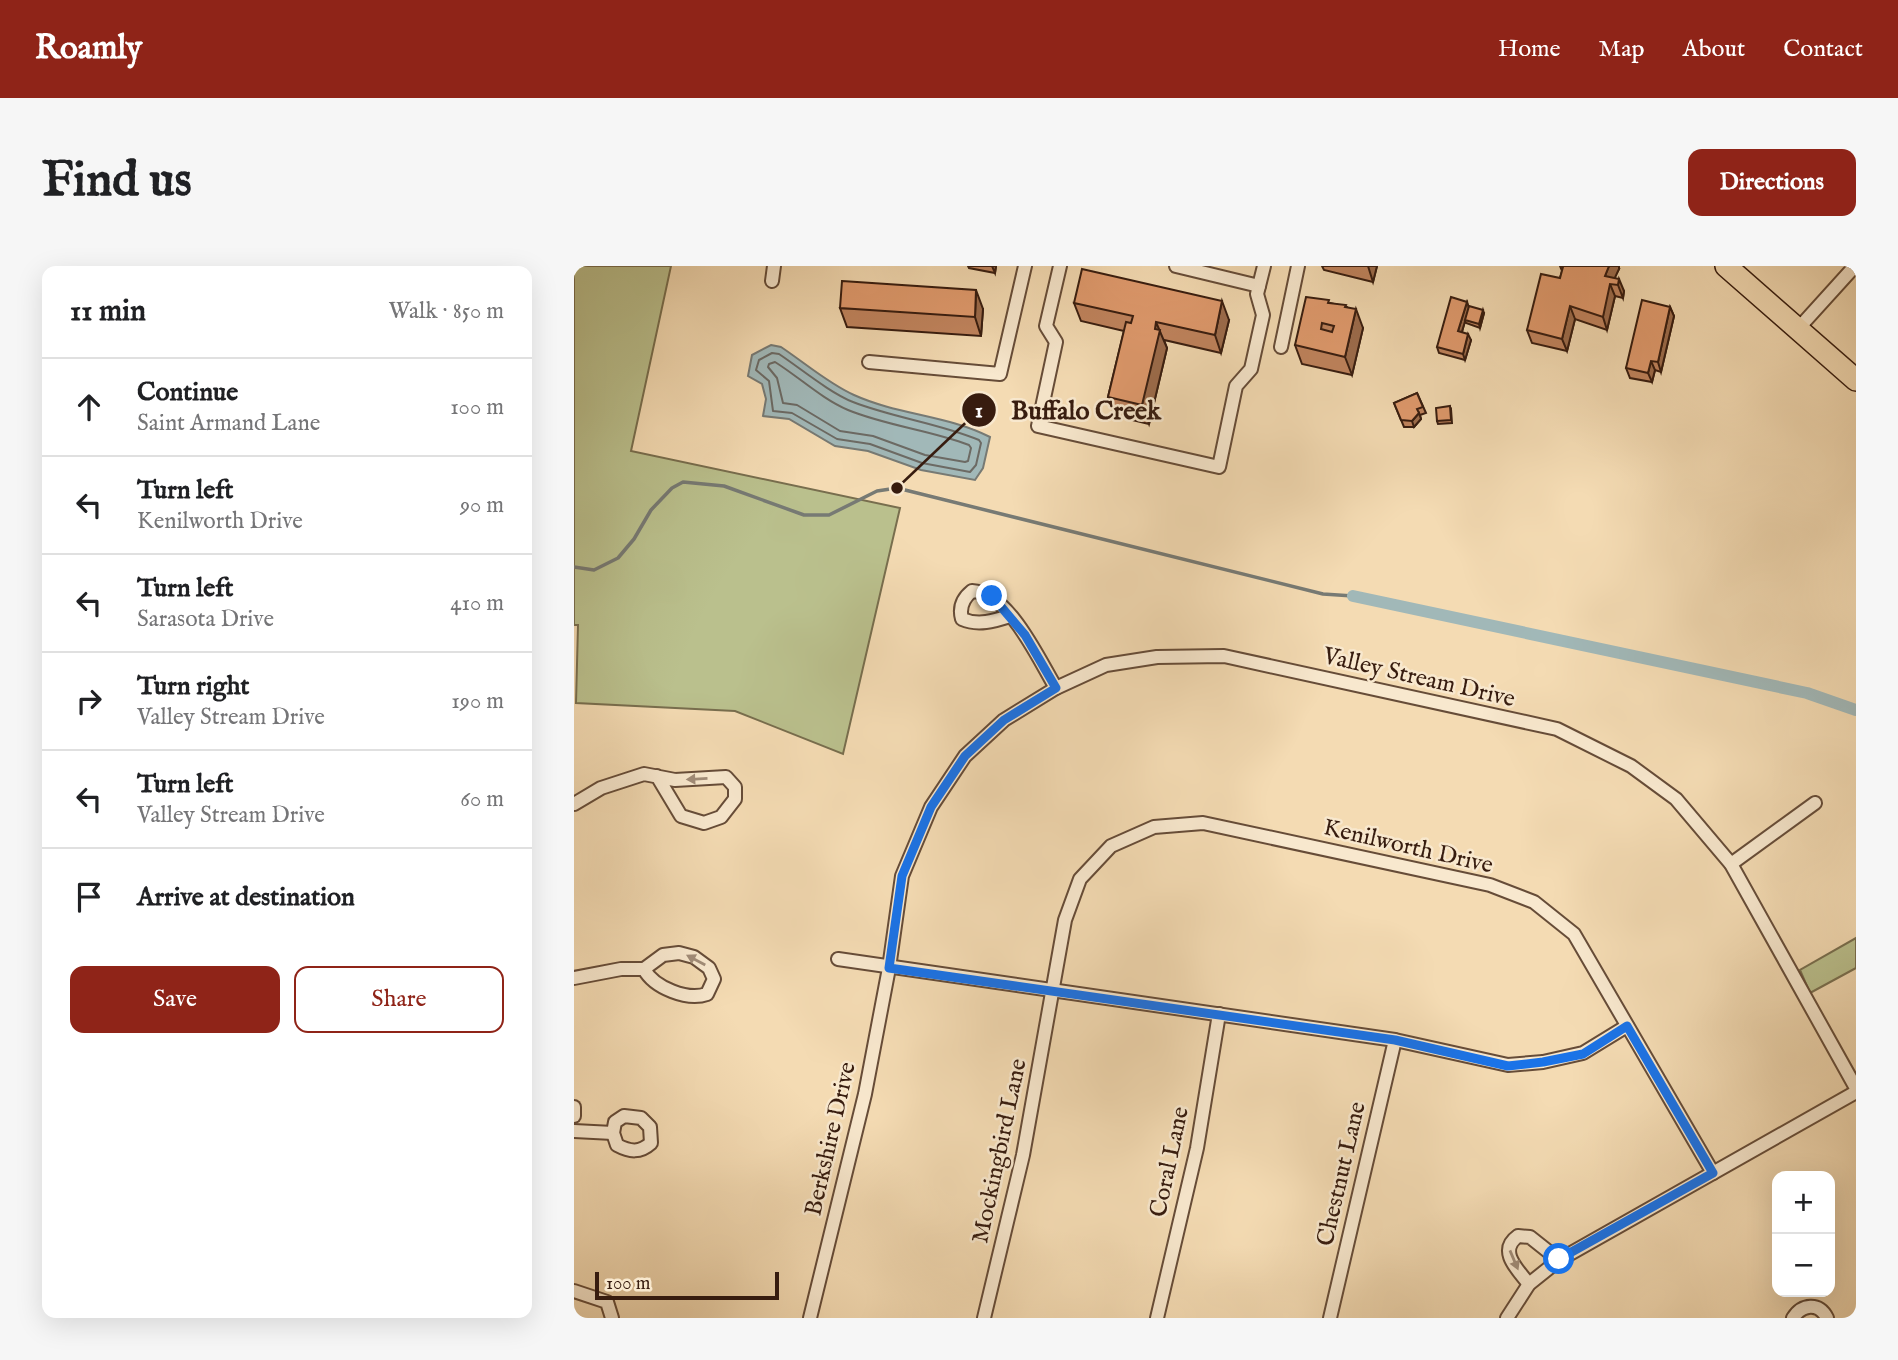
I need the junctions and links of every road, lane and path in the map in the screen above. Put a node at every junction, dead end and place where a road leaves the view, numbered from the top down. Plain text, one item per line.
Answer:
1 (774, 266) edge
2 (1025, 266) edge
3 (1060, 266) edge
4 (1175, 266) edge
5 (1264, 266) edge
6 (1298, 266) edge
7 (1726, 266) edge
8 (1855, 266) edge
9 (772, 281) dead end
10 (1259, 286) junction
11 (1797, 330) junction
12 (1281, 347) dead end
13 (869, 362) dead end
14 (1856, 380) edge
15 (1010, 616) dead end
16 (1056, 688) junction
17 (657, 776) junction
18 (1815, 803) dead end
19 (574, 804) edge
20 (1731, 864) junction
21 (838, 960) dead end
22 (889, 968) junction
23 (644, 970) junction
24 (574, 978) edge
25 (1053, 992) junction
26 (1219, 1014) junction
27 (1627, 1026) junction
28 (1395, 1040) junction
29 (1856, 1090) edge
30 (574, 1107) edge
31 (574, 1116) edge
32 (574, 1131) edge
33 (613, 1133) dead end
34 (1713, 1173) junction
35 (1559, 1259) junction
36 (1529, 1284) junction
37 (574, 1292) edge
38 (612, 1318) edge
39 (810, 1318) edge
40 (984, 1318) edge
41 (1157, 1318) edge
42 (1330, 1318) edge
43 (1507, 1318) edge
44 (1793, 1318) edge
45 (1827, 1318) edge

1 - 9 street
2 - 13 street
3 - 10 street
4 - 10 street
5 - 10 street
6 - 12 street
7 - 11 main road
8 - 11 street
11 - 14 main road
15 - 16 street
16 - 20 street, Valley Stream Drive
16 - 22 street, Valley Stream Drive
17 -> 17 street
17 - 19 street
18 - 20 street
20 - 29 street, Valley Stream Drive
21 - 22 street
22 - 25 street
22 - 39 street, Berkshire Drive
23 -> 23 street
23 - 24 street
25 - 26 street
25 - 27 street, Kenilworth Drive
25 - 40 street, Mockingbird Lane
26 - 28 street
26 - 41 street, Coral Lane
27 - 28 street
27 - 34 street, Kenilworth Drive
28 - 42 street, Chestnut Lane
29 - 34 street
30 - 31 street
32 - 33 street
34 - 35 street
35 - 36 street
35 -> 36 street
36 - 43 street
37 - 38 street
44 - 45 street

